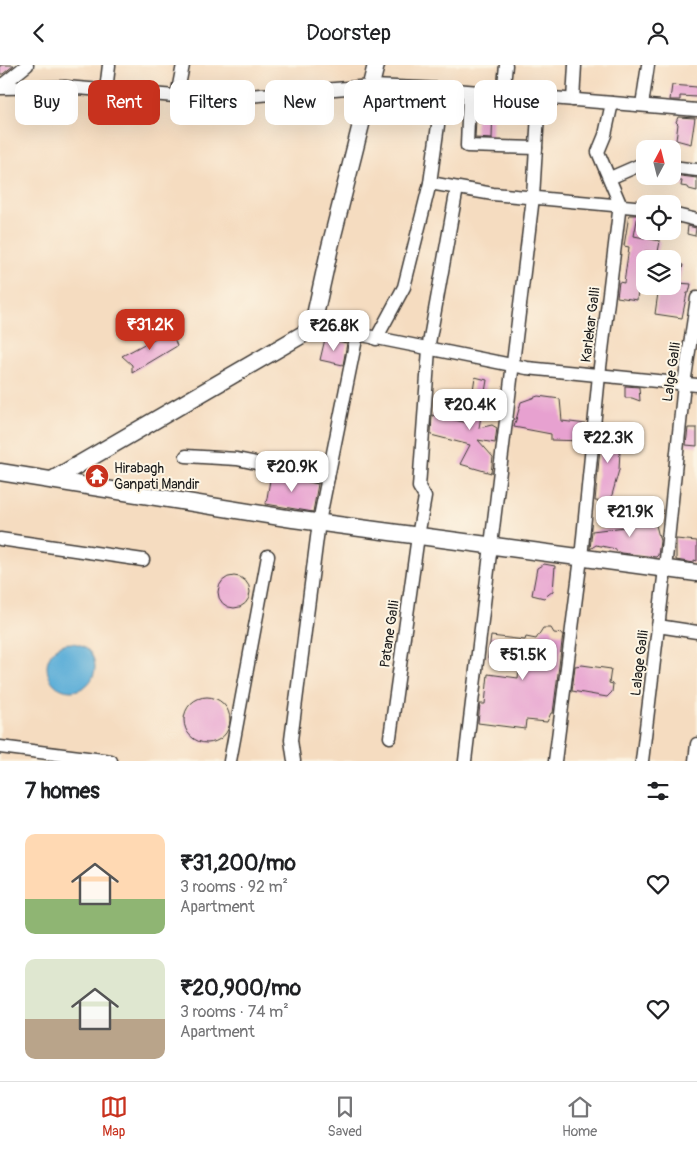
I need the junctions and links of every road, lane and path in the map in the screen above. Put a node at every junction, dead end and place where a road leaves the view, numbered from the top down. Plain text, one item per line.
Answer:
1 (27, 65) edge
2 (109, 65) edge
3 (183, 65) edge
4 (376, 65) edge
5 (506, 65) edge
6 (575, 65) edge
7 (648, 65) edge
8 (107, 80) edge
9 (181, 80) edge
10 (373, 80) edge
11 (504, 80) edge
12 (0, 88) edge
13 (344, 88) edge
14 (88, 89) edge
15 (464, 91) edge
16 (469, 92) junction
17 (474, 92) edge
18 (255, 96) edge
19 (557, 99) edge
20 (573, 100) junction
21 (612, 103) junction
22 (642, 105) junction
23 (697, 110) edge
24 (362, 125) edge
25 (438, 125) edge
26 (537, 125) edge
27 (536, 149) junction
28 (636, 168) edge
29 (681, 168) edge
30 (697, 170) edge
31 (610, 178) junction
32 (430, 183) junction
33 (457, 187) junction
34 (533, 197) junction
35 (620, 204) junction
36 (636, 207) edge
37 (681, 216) edge
38 (697, 219) edge
39 (697, 298) edge
40 (312, 329) junction
41 (357, 335) junction
42 (376, 339) junction
43 (428, 349) junction
44 (513, 365) junction
45 (599, 375) junction
46 (684, 384) junction
47 (697, 385) edge
48 (186, 456) dead end
49 (0, 473) edge
50 (328, 478) junction
51 (52, 480) junction
52 (319, 522) junction
53 (418, 536) junction
54 (0, 539) edge
55 (492, 546) junction
56 (268, 556) dead end
57 (581, 558) junction
58 (143, 560) dead end
59 (665, 569) junction
60 (697, 573) edge
61 (658, 626) junction
62 (697, 632) edge
63 (390, 737) dead end
64 (697, 743) edge
65 (0, 747) edge
66 (111, 761) edge
67 (230, 761) edge
68 (294, 761) edge
69 (465, 761) edge
70 (555, 761) edge
71 (642, 761) edge
72 (695, 761) edge

1 - 12 street
2 - 8 street
3 - 9 street
4 - 10 street
5 - 11 street
6 - 20 street
7 - 22 street
12 - 14 street
13 - 18 street
15 - 16 street
16 - 17 street
16 - 27 street
19 - 20 street
20 - 21 street
21 - 22 street
21 - 31 street, Karlekar Galli
22 - 23 street
24 - 40 street
25 - 32 street
26 - 27 street
27 - 34 street
28 - 31 street
29 - 30 street
31 - 35 street, Karlekar Galli
32 - 33 street
32 - 42 street
33 - 34 street
33 - 43 street, Patane Galli
34 - 35 street
34 - 44 street
35 - 36 street
35 - 45 street, Karlekar Galli
37 - 38 street
39 - 46 street, Lalge Galli
40 - 41 street
40 - 51 street
41 - 42 street
41 - 50 street
42 - 43 street
43 - 44 street
43 - 53 street, Patane Galli
44 - 45 street
44 - 55 street
45 - 46 street
45 - 57 street, Karlekar Galli
46 - 47 street
46 - 59 street, Lalge Galli
48 - 50 street
49 - 51 street
50 - 52 street
51 - 52 street
52 - 53 street
52 - 68 street
53 - 55 street
53 - 63 street, Patane Galli
54 - 58 street
55 - 57 street
55 - 69 street
56 - 67 street
57 - 59 street
57 - 70 street, Karlekar Galli
59 - 60 street
59 - 61 street, Lalage Galli
61 - 62 street
61 - 71 street, Lalage Galli
64 - 72 street
65 - 66 street

